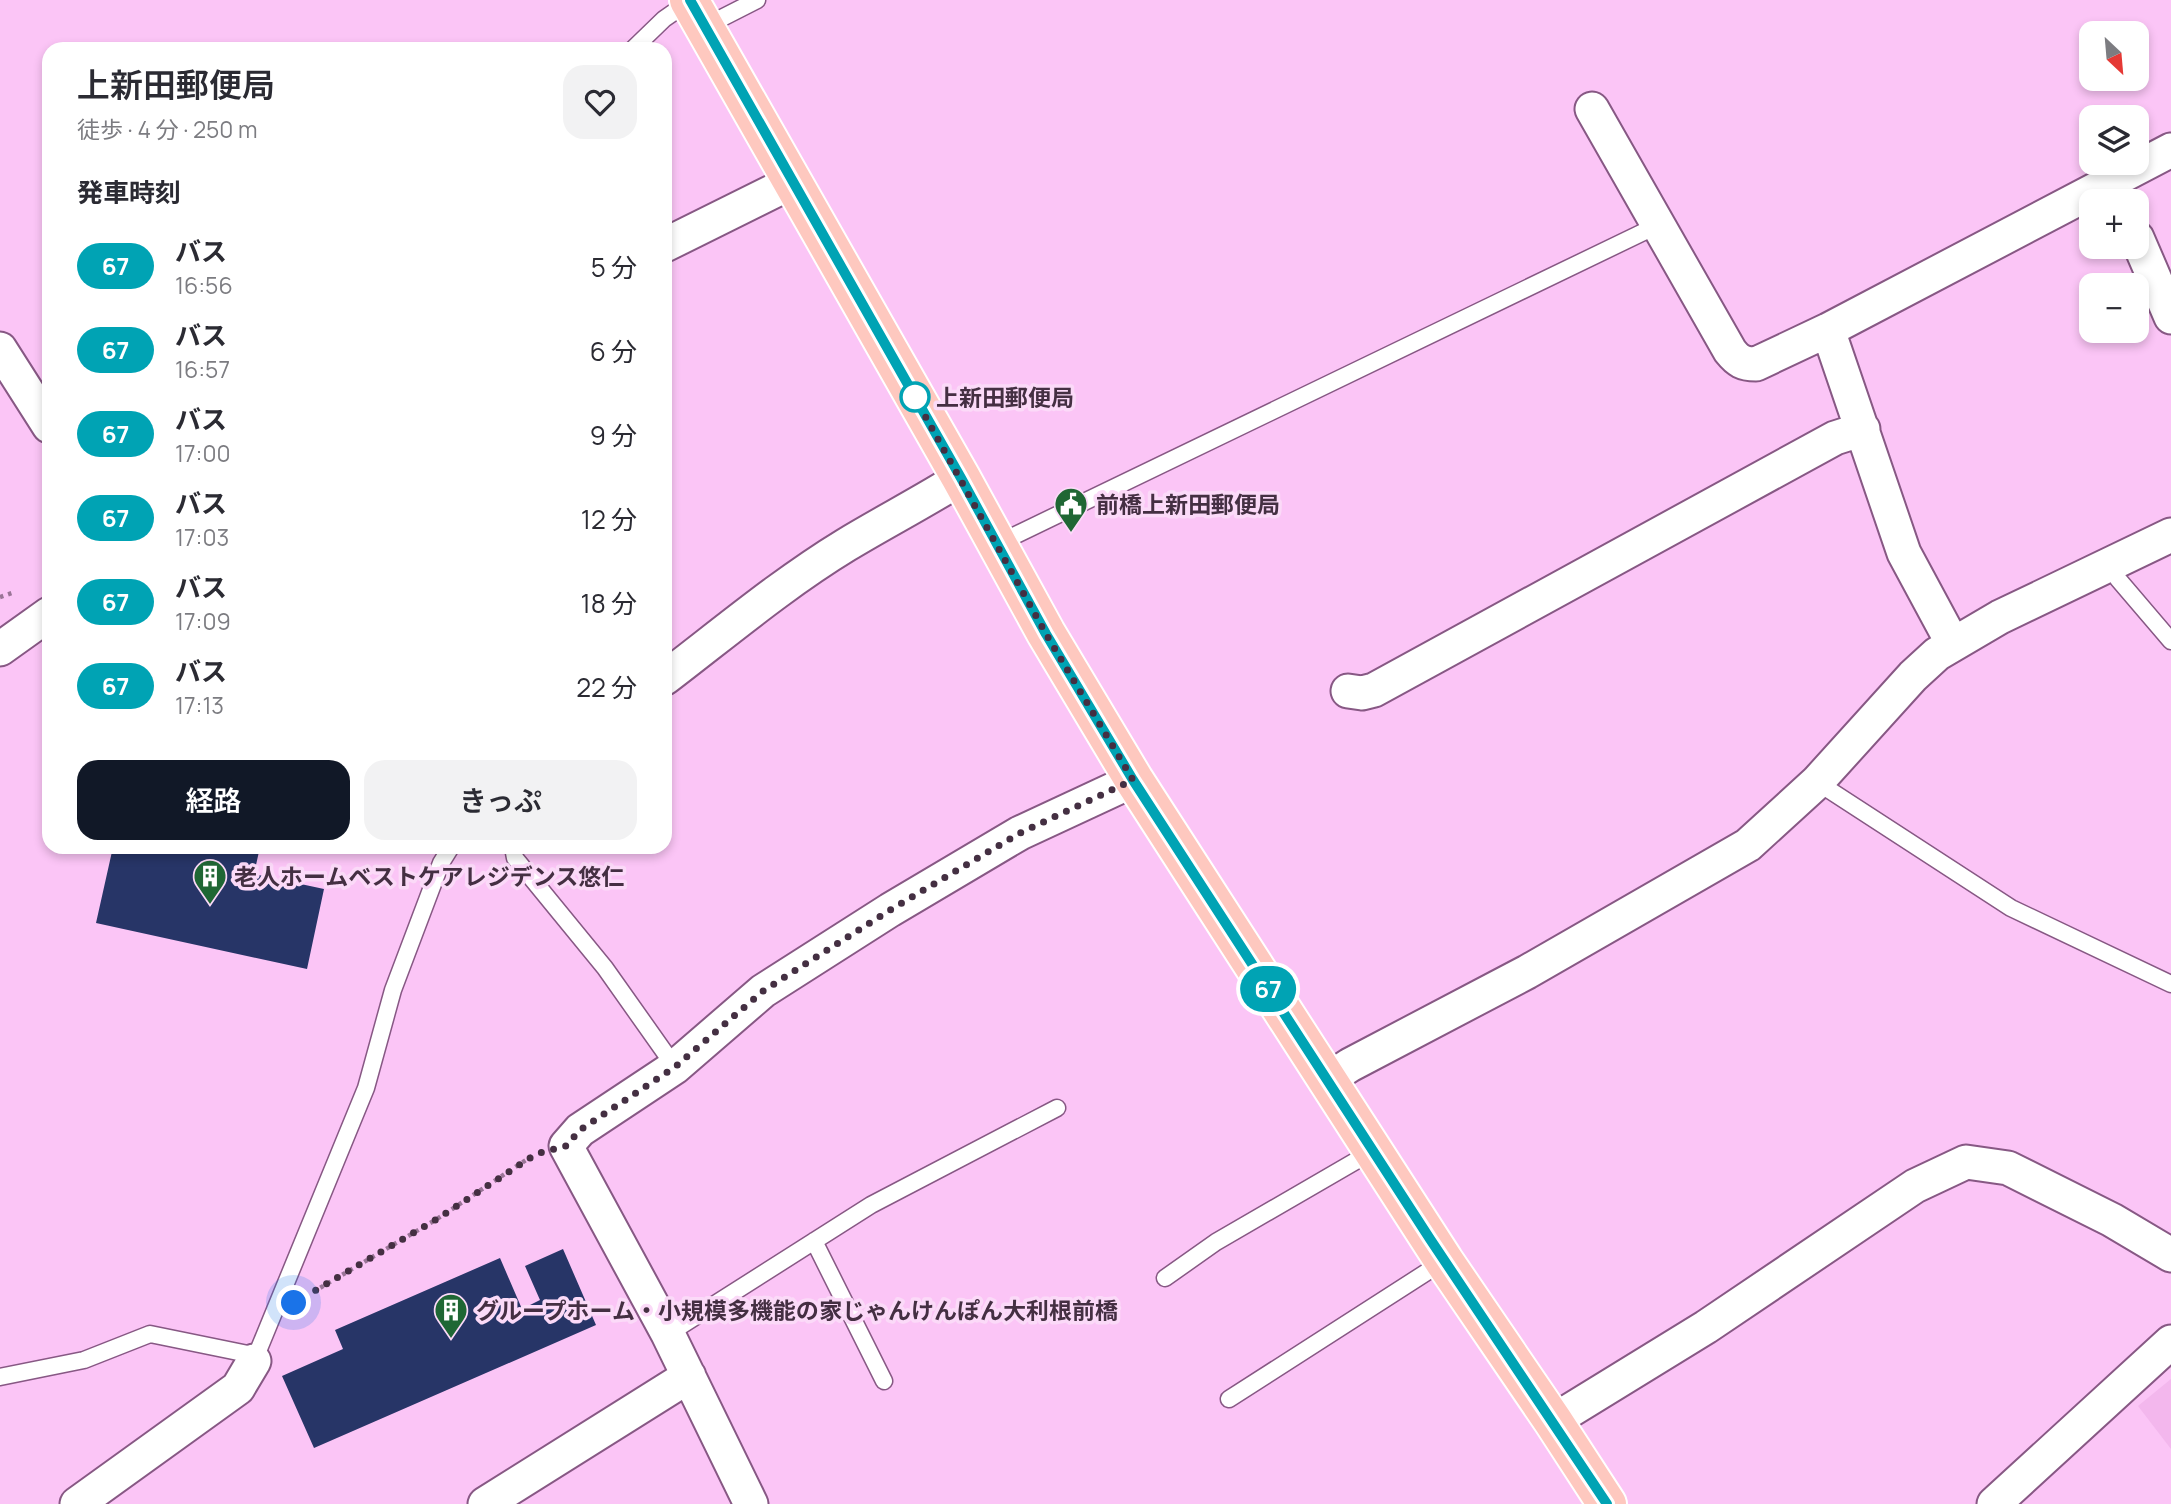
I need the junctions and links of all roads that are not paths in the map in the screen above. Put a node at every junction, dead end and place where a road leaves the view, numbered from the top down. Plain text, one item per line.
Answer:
1 (757, 0) edge
2 (695, 9) edge
3 (640, 42) edge
4 (1592, 109) dead end
5 (2171, 150) edge
6 (792, 182) junction
7 (2120, 189) edge
8 (2079, 209) edge
9 (1658, 225) junction
10 (672, 242) edge
11 (2146, 259) edge
12 (2171, 317) edge
13 (1828, 330) junction
14 (0, 349) edge
15 (42, 415) edge
16 (1863, 429) junction
17 (961, 478) junction
18 (2171, 535) edge
19 (997, 544) junction
20 (2111, 563) junction
21 (42, 619) edge
22 (2171, 641) edge
23 (1953, 644) junction
24 (0, 649) edge
25 (672, 673) edge
26 (1348, 691) dead end
27 (1133, 780) junction
28 (1817, 782) junction
29 (446, 854) edge
30 (514, 854) edge
31 (2171, 984) edge
32 (675, 1067) junction
33 (1327, 1080) junction
34 (1057, 1108) dead end
35 (1373, 1151) junction
36 (814, 1241) junction
37 (2171, 1255) edge
38 (1444, 1261) junction
39 (1166, 1278) dead end
40 (668, 1334) junction
41 (2171, 1342) edge
42 (254, 1361) junction
43 (690, 1376) junction
44 (0, 1377) edge
45 (884, 1381) dead end
46 (1229, 1399) dead end
47 (1553, 1421) junction
48 (77, 1504) edge
49 (485, 1504) edge
50 (751, 1504) edge
51 (1607, 1504) edge
52 (1994, 1504) edge

1 - 2 lane
2 - 3 lane
2 - 6 main road
4 - 9 street
5 - 7 street
6 - 10 street
6 - 17 main road
8 - 13 street
9 - 13 street
9 - 19 lane
11 - 12 street
13 - 16 street
14 - 15 street
16 - 23 street
16 - 26 street
17 - 19 main road
17 - 25 street
18 - 20 street
19 - 27 main road
20 - 22 lane
20 - 23 street
21 - 24 street
23 - 28 street
27 - 32 street
27 - 33 main road
28 - 31 lane
28 - 33 street
29 - 42 lane
30 - 32 lane
32 - 40 street
33 - 35 main road
34 - 36 lane
35 - 38 main road
35 - 39 lane
36 - 40 lane
36 - 45 lane
37 - 47 street
38 - 46 lane
38 - 47 main road
40 - 43 street
41 - 52 street
42 - 44 lane
42 - 48 street
43 - 49 street
43 - 50 street
47 - 51 main road

